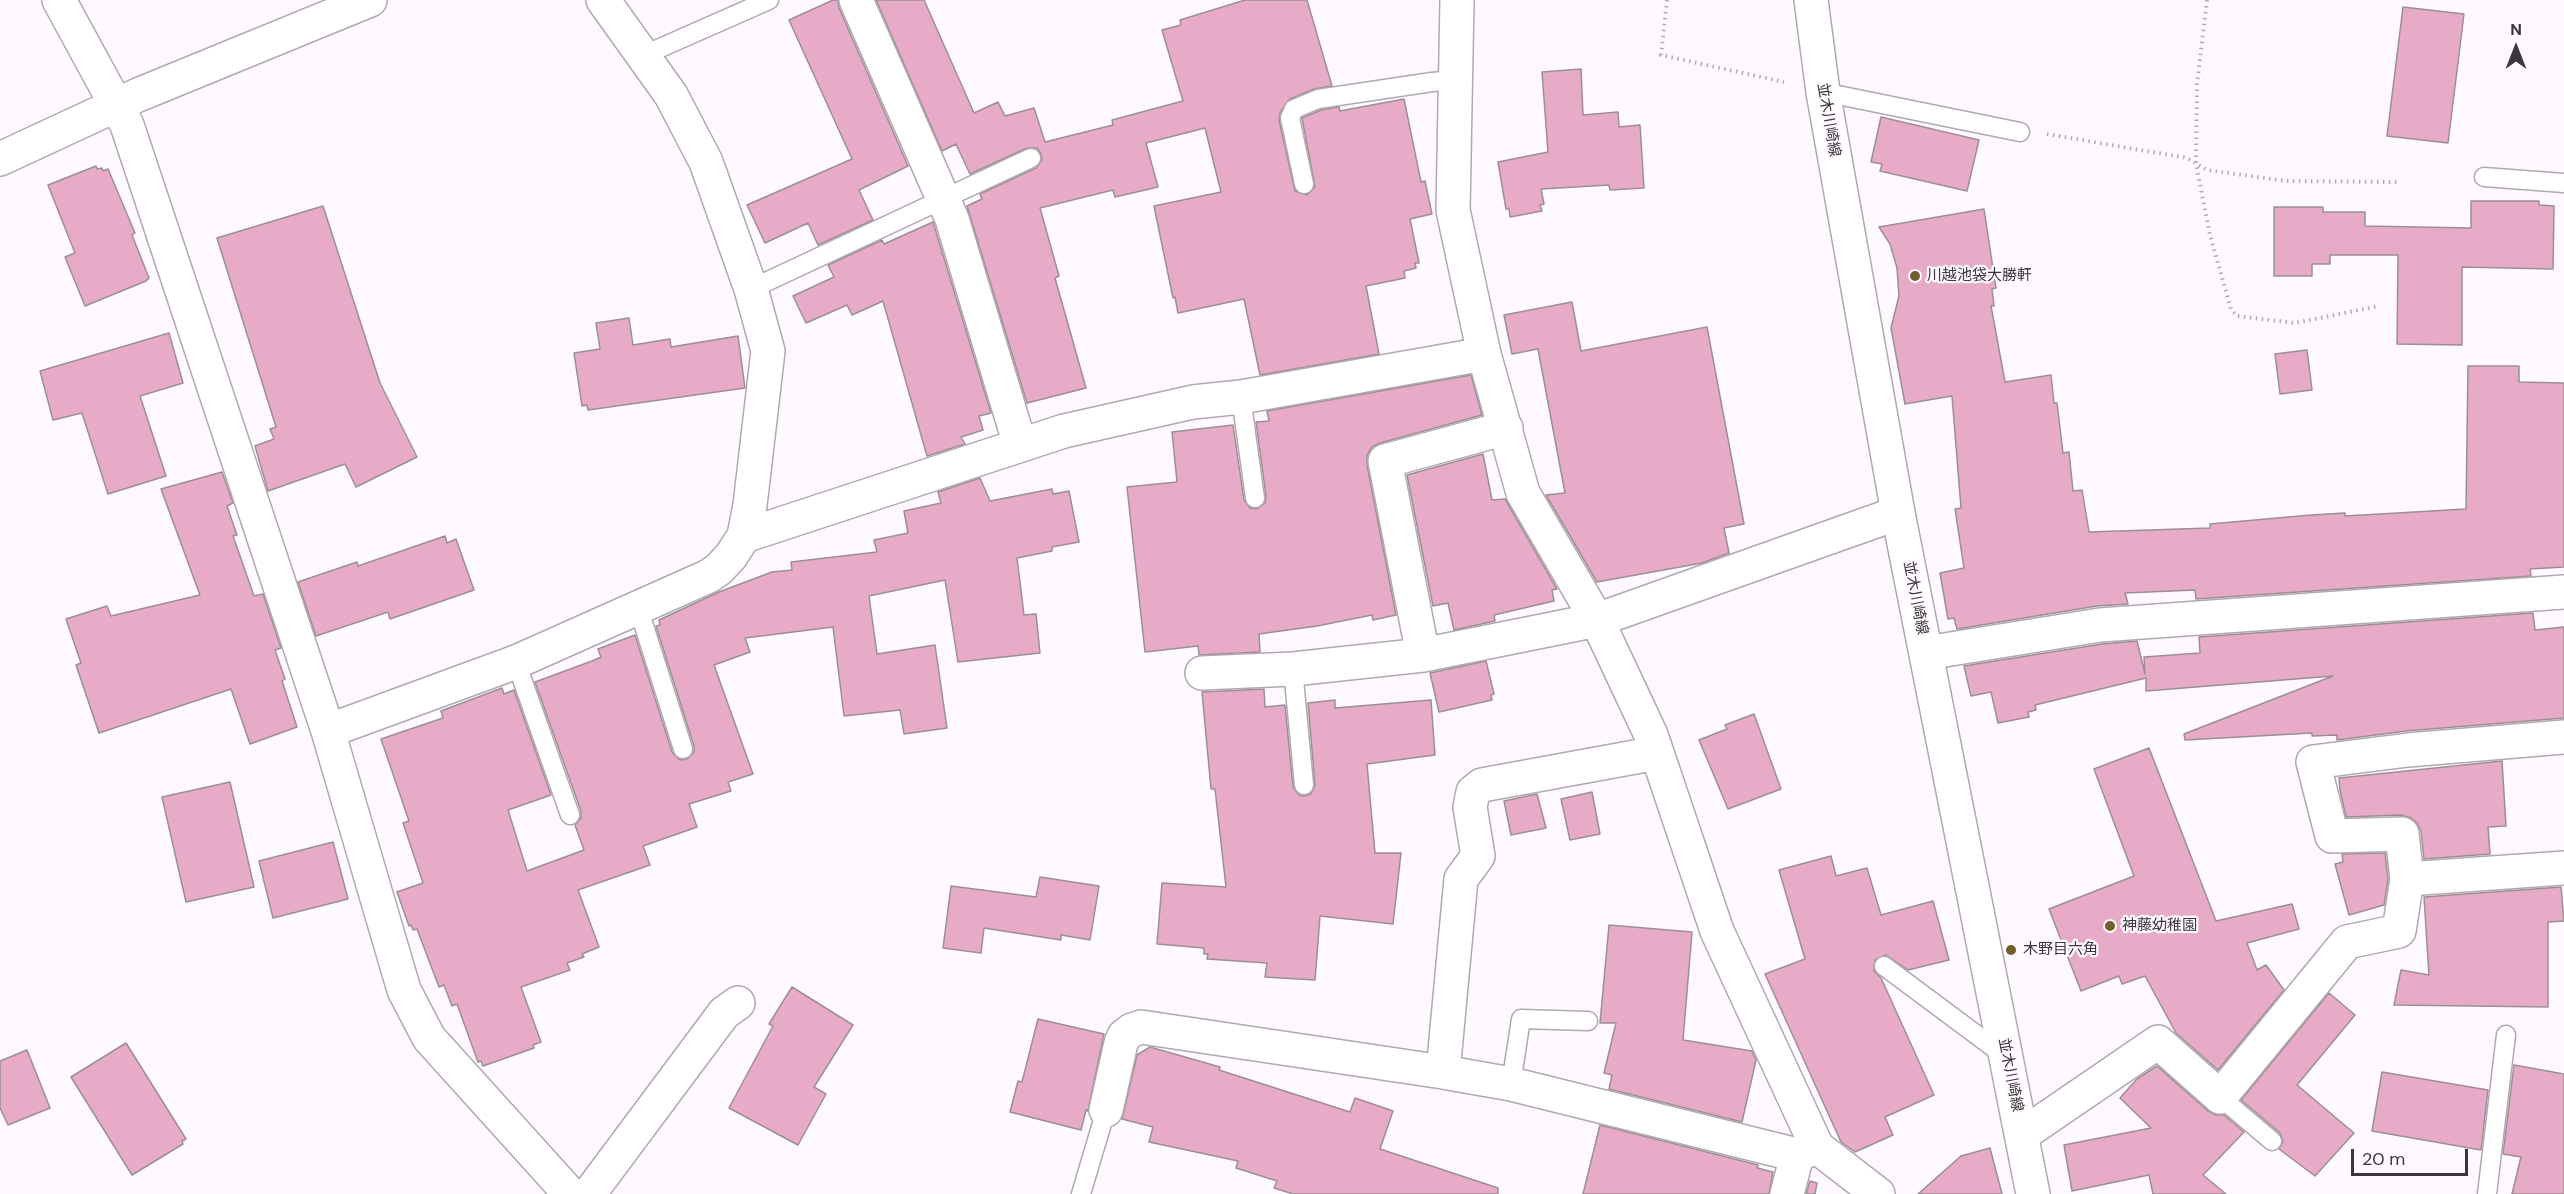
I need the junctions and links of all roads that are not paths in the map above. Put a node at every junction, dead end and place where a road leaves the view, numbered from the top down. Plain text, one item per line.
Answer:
1 (59, 0) edge
2 (370, 0) edge
3 (603, 0) edge
4 (770, 0) edge
5 (856, 0) edge
6 (1457, 0) edge
7 (1811, 0) edge
8 (642, 56) junction
9 (1456, 80) junction
10 (1823, 92) junction
11 (118, 106) junction
12 (2020, 132) road end
13 (1031, 158) dead end
14 (0, 159) edge
15 (2484, 177) dead end
16 (2564, 183) edge
17 (1304, 184) dead end
18 (943, 198) junction
19 (751, 289) junction
20 (1484, 354) junction
21 (1241, 397) junction
22 (1506, 428) junction
23 (1020, 445) junction
24 (1255, 498) dead end
25 (1898, 513) junction
26 (744, 536) junction
27 (2564, 592) edge
28 (638, 607) junction
29 (1596, 620) junction
30 (1926, 653) junction
31 (1423, 655) junction
32 (516, 662) junction
33 (1293, 669) junction
34 (1202, 674) dead end
35 (328, 731) junction
36 (2564, 738) edge
37 (683, 749) dead end
38 (1657, 753) junction
39 (1304, 785) dead end
40 (570, 815) dead end
41 (2564, 868) edge
42 (2407, 879) junction
43 (1884, 966) dead end
44 (738, 1003) dead end
45 (1588, 1021) dead end
46 (2506, 1035) dead end
47 (2007, 1057) junction
48 (1443, 1072) junction
49 (1511, 1084) junction
50 (2220, 1097) junction
51 (1106, 1110) joint
52 (2022, 1135) junction
53 (2271, 1141) dead end
54 (1807, 1151) junction
55 (570, 1194) edge
56 (589, 1194) edge
57 (1081, 1194) edge
58 (1788, 1194) edge
59 (1878, 1194) edge
60 (2033, 1194) edge
61 (2487, 1194) edge

1 - 11 street
2 - 11 street
3 - 8 street
4 - 8 lane
5 - 18 street
6 - 9 street
7 - 10 street, 並木川崎線
8 - 19 street
9 - 17 lane
9 - 20 street
10 - 12 lane
10 - 25 street, 並木川崎線
11 - 14 street
11 - 35 street
13 - 18 lane
15 - 16 lane
18 - 19 lane
18 - 23 street
19 - 26 street
20 - 21 street
20 - 22 street
21 - 23 street
21 - 24 lane
22 - 29 street
22 - 31 street
23 - 26 street
25 - 29 street
25 - 30 street, 並木川崎線
26 - 28 street
27 - 30 street
28 - 32 street
28 - 37 lane
29 - 31 street
29 - 38 street
30 - 47 street, 並木川崎線
31 - 33 street
32 - 35 street
32 - 40 lane
33 - 34 street
33 - 39 lane
35 - 55 street
36 - 42 street
38 - 48 street
38 - 54 street
41 - 42 street
42 - 50 street
43 - 47 lane
44 - 56 street
45 - 49 lane
46 - 61 lane
47 - 52 street, 並木川崎線
48 - 49 street
48 - 51 street
49 - 54 street
50 - 52 street
50 - 53 lane
51 - 57 lane
52 - 60 street, 並木川崎線
54 - 58 street
54 - 59 street

